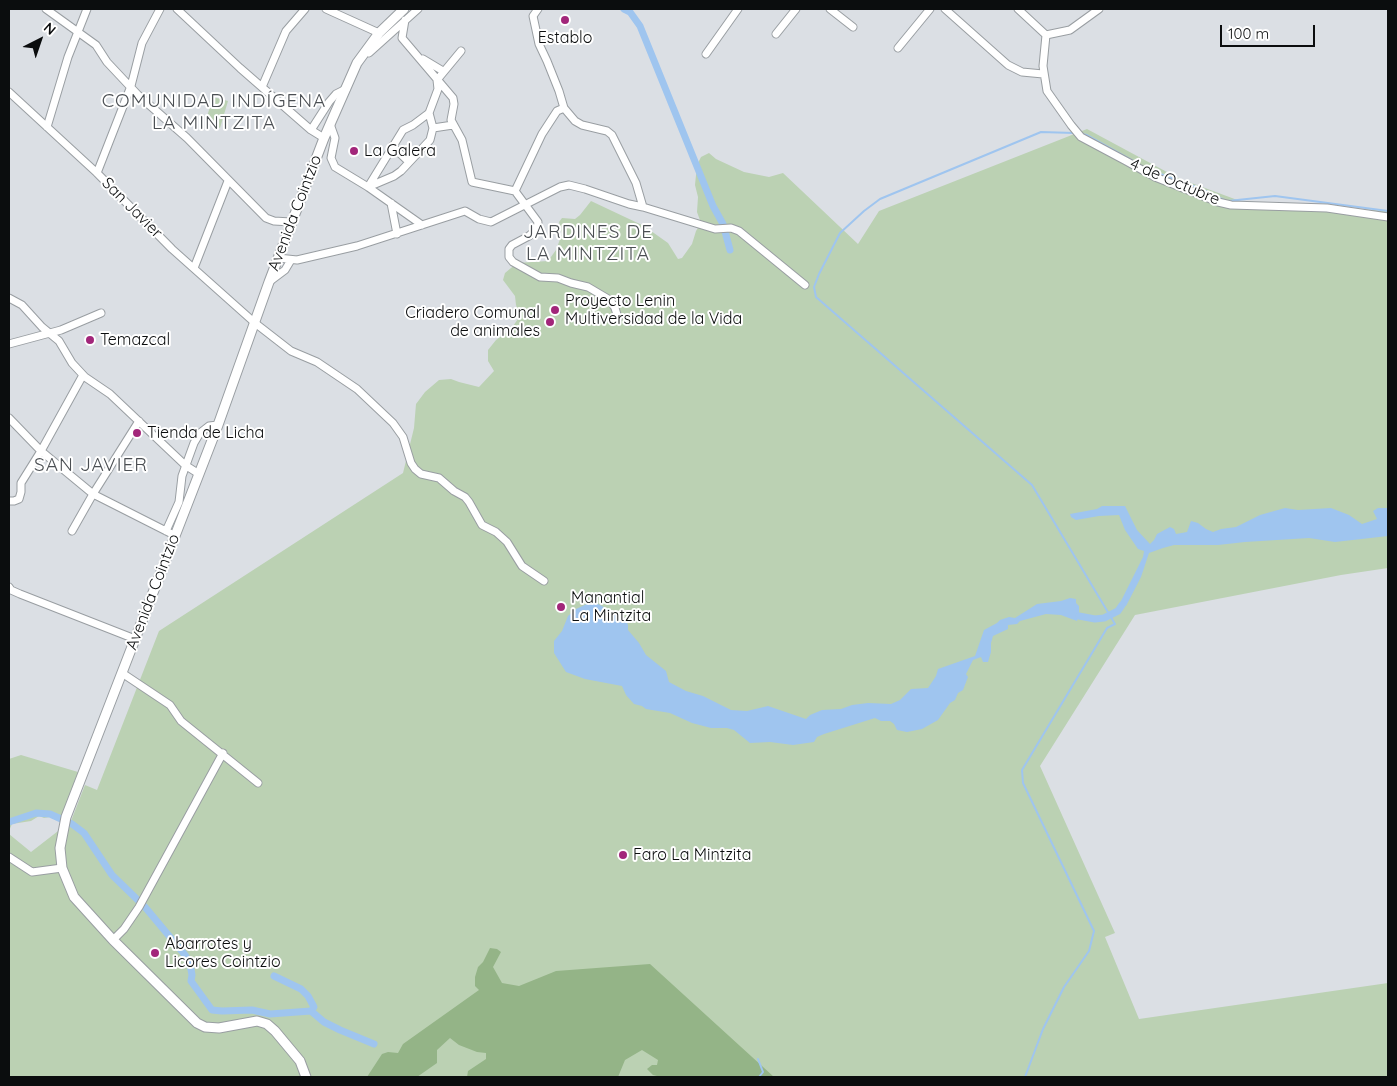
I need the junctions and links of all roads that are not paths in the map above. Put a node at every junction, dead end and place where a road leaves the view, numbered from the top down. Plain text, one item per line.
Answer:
1 (46, 9) edge
2 (87, 9) edge
3 (160, 9) edge
4 (177, 9) edge
5 (305, 9) edge
6 (326, 9) edge
7 (404, 9) edge
8 (418, 9) edge
9 (538, 9) edge
10 (738, 9) edge
11 (830, 9) edge
12 (930, 9) edge
13 (945, 9) edge
14 (1018, 9) edge
15 (1099, 9) edge
16 (792, 10) edge
17 (405, 20) junction
18 (853, 28) dead end
19 (379, 33) junction
20 (78, 34) junction
21 (776, 34) dead end
22 (1046, 35) junction
23 (898, 48) dead end
24 (460, 51) dead end
25 (706, 54) dead end
26 (418, 56) junction
27 (357, 63) junction
28 (443, 71) junction
29 (1044, 74) junction
30 (437, 80) junction
31 (131, 86) junction
32 (262, 87) junction
33 (346, 89) junction
34 (9, 92) edge
35 (564, 108) junction
36 (429, 113) junction
37 (330, 124) junction
38 (453, 126) junction
39 (47, 127) junction
40 (433, 128) junction
41 (311, 130) junction
42 (324, 138) junction
43 (392, 146) junction
44 (409, 162) junction
45 (97, 173) junction
46 (228, 181) junction
47 (368, 186) junction
48 (515, 191) junction
49 (390, 202) junction
50 (526, 205) junction
51 (643, 207) junction
52 (1388, 217) edge
53 (291, 222) junction
54 (422, 225) junction
55 (397, 234) junction
56 (278, 258) junction
57 (291, 260) junction
58 (194, 268) junction
59 (269, 282) junction
60 (805, 285) dead end
61 (9, 298) edge
62 (101, 313) dead end
63 (618, 318) dead end
64 (255, 323) junction
65 (50, 333) junction
66 (9, 344) edge
67 (83, 375) junction
68 (9, 418) edge
69 (139, 422) junction
70 (218, 425) junction
71 (41, 451) junction
72 (186, 465) junction
73 (199, 474) junction
74 (93, 494) junction
75 (9, 501) edge
76 (72, 531) dead end
77 (170, 533) junction
78 (544, 581) dead end
79 (9, 587) edge
80 (135, 639) junction
81 (122, 673) junction
82 (223, 754) junction
83 (258, 783) dead end
84 (9, 858) edge
85 (62, 868) junction
86 (113, 940) junction
87 (306, 1077) edge

1 - 20 street
2 - 20 street
3 - 31 street
4 - 32 street
5 - 32 street
6 - 19 street
7 - 19 main road, Avenida Cointzio
8 - 17 street
9 - 35 street
10 - 25 street
11 - 18 street
12 - 23 street
13 - 29 street
14 - 22 street
15 - 22 street
16 - 21 street
17 - 26 street
17 - 27 street
19 - 27 main road, Avenida Cointzio
20 - 31 street
20 - 39 street
22 - 29 street, 4 de Octubre
24 - 28 street
26 - 28 street
26 - 30 street
27 - 33 main road, Avenida Cointzio
28 - 30 street
29 - 52 street, 4 de Octubre
30 - 36 street
30 - 38 street
31 - 45 street
31 - 46 street
32 - 41 street
33 - 37 main road, Avenida Cointzio
33 - 41 street
34 - 39 street, San Javier
35 - 48 street
35 - 51 street
36 - 40 street
36 - 43 street
37 - 42 main road, Avenida Cointzio
37 - 47 street
38 - 40 street
38 - 48 street
39 - 45 street, San Javier
40 - 44 street
41 - 42 street
42 - 53 main road, Avenida Cointzio
43 - 44 street
43 - 47 street
44 - 47 street
45 - 58 street, San Javier
46 - 53 street
46 - 58 street
47 - 49 street
48 - 50 street
49 - 54 street
49 - 55 street
50 - 51 street
50 - 54 street
50 - 63 street
51 - 60 street
53 - 56 main road, Avenida Cointzio
54 - 55 street
55 - 57 street
56 - 57 street
56 - 59 main road, Avenida Cointzio
57 - 59 street
58 - 64 street, San Javier
59 - 64 main road, Avenida Cointzio
61 - 65 street
62 - 65 street
64 - 70 main road, Avenida Cointzio
64 - 78 street, San Javier
65 - 66 street
65 - 67 street
67 - 69 street
67 - 71 street
68 - 71 street
69 - 72 street
69 - 74 street
70 - 72 street
70 - 73 main road, Avenida Cointzio
71 - 74 street
71 - 75 street
72 - 73 street
72 - 77 street
73 - 77 main road, Avenida Cointzio
74 - 76 street
74 - 77 street
77 - 80 main road, Avenida Cointzio
79 - 80 street
80 - 81 main road, Avenida Cointzio
81 - 82 street
81 - 85 main road, Avenida Cointzio
82 - 83 street
82 - 86 street
84 - 85 street
85 - 86 main road, Avenida Cointzio
86 - 87 main road, Avenida Cointzio

